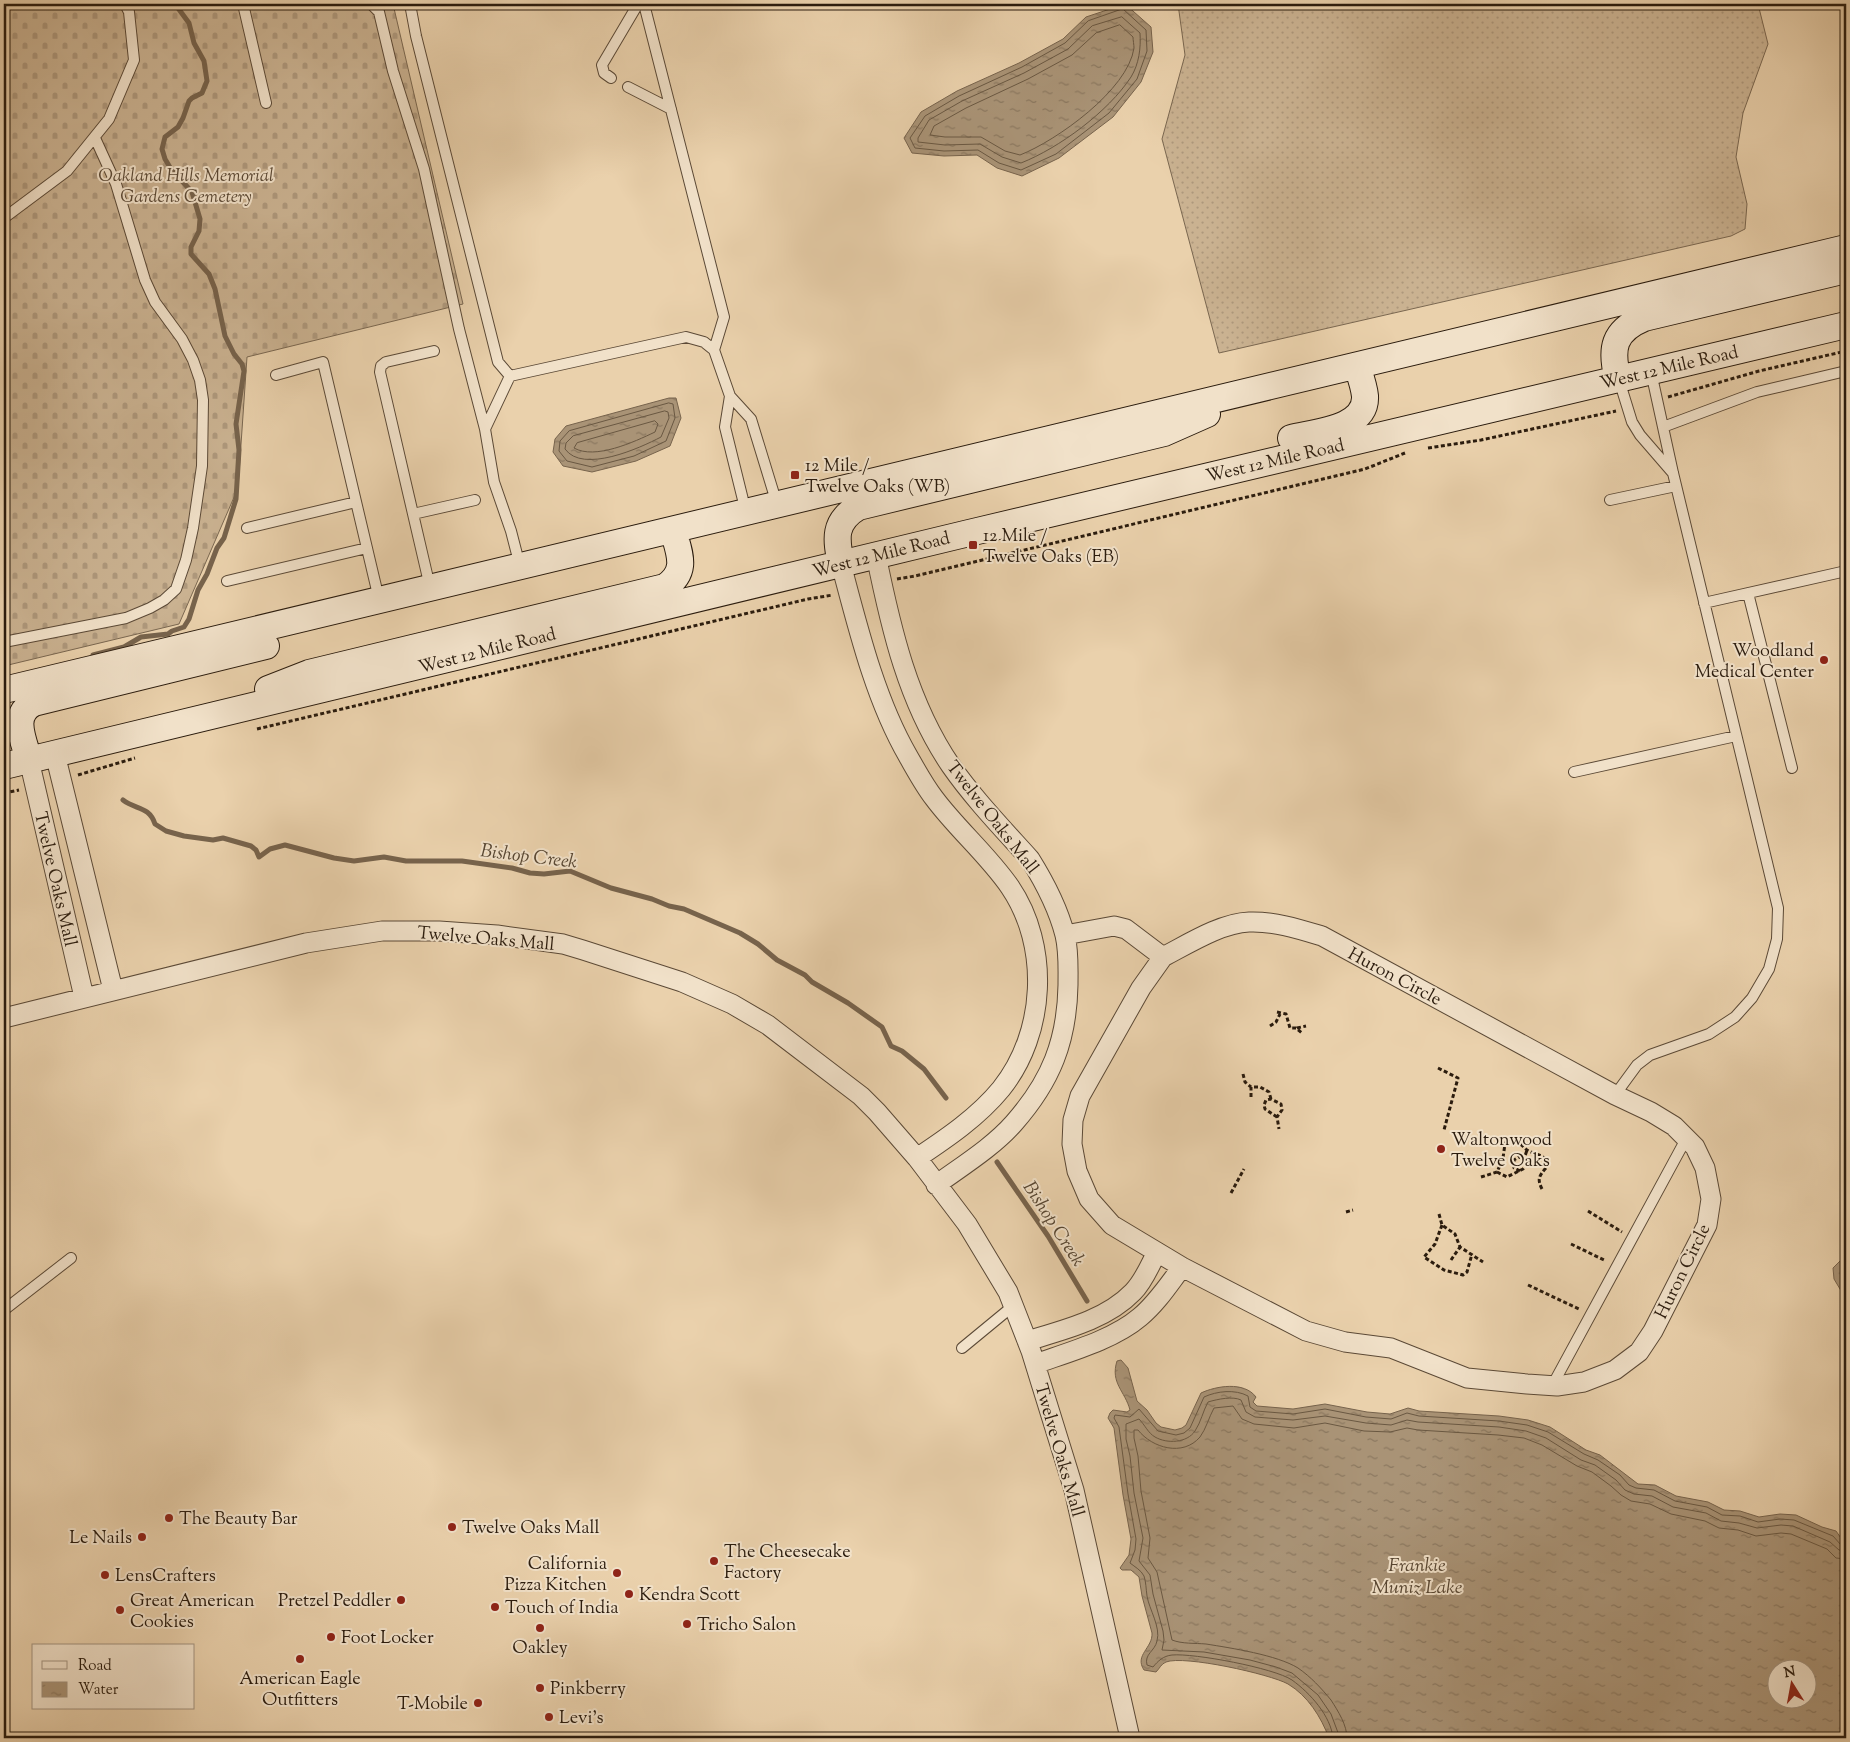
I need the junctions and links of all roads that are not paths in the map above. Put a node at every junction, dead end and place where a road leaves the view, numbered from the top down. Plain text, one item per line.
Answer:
1 (125, 4) edge
2 (243, 4) edge
3 (371, 4) edge
4 (410, 4) edge
5 (638, 4) edge
6 (644, 4) edge
7 (611, 78) dead end
8 (628, 87) dead end
9 (266, 103) dead end
10 (671, 110) junction
11 (95, 138) junction
12 (4, 218) edge
13 (1846, 248) edge
14 (1846, 270) edge
15 (1846, 325) edge
16 (714, 350) junction
17 (434, 351) dead end
18 (1357, 366) junction
19 (1651, 371) junction
20 (1846, 371) edge
21 (276, 375) dead end
22 (510, 376) junction
23 (1618, 379) junction
24 (1274, 385) junction
25 (730, 396) junction
26 (1663, 427) junction
27 (485, 429) junction
28 (1673, 473) junction
29 (1676, 486) junction
30 (475, 500) dead end
31 (1610, 500) dead end
32 (356, 502) junction
33 (777, 505) junction
34 (746, 512) junction
35 (413, 514) junction
36 (1002, 525) junction
37 (247, 528) dead end
38 (673, 530) junction
39 (367, 548) junction
40 (876, 555) junction
41 (841, 564) junction
42 (516, 567) junction
43 (1846, 570) edge
44 (227, 581) dead end
45 (430, 588) junction
46 (1748, 593) junction
47 (380, 600) junction
48 (1704, 603) junction
49 (4, 642) edge
50 (4, 690) edge
51 (176, 725) junction
52 (1736, 736) junction
53 (55, 754) junction
54 (29, 760) junction
55 (4, 766) edge
56 (1792, 768) dead end
57 (1574, 772) dead end
58 (1064, 935) junction
59 (1163, 957) junction
60 (113, 990) junction
61 (84, 998) junction
62 (4, 1018) edge
63 (1615, 1095) junction
64 (1686, 1139) junction
65 (917, 1158) junction
66 (936, 1185) junction
67 (1157, 1252) junction
68 (71, 1258) dead end
69 (1182, 1267) junction
70 (1013, 1306) junction
71 (4, 1310) edge
72 (1027, 1341) junction
73 (962, 1348) dead end
74 (1035, 1364) junction
75 (1552, 1386) junction
76 (1130, 1738) edge

1 - 11 lane
2 - 9 lane
3 - 27 lane
4 - 22 lane
5 - 7 lane
6 - 10 lane
8 - 10 lane
10 - 16 lane
11 - 12 lane
11 - 49 lane
13 - 18 main road
14 - 23 main road
15 - 19 main road, West 12 Mile Road
16 - 22 lane
16 - 25 lane
17 - 35 lane
18 - 24 main road
18 - 36 main road
19 - 23 main road, West 12 Mile Road
19 - 26 lane
20 - 26 lane
21 - 32 lane
22 - 27 lane
23 - 28 lane
23 - 36 main road, West 12 Mile Road
24 - 33 main road
24 - 41 main road
25 - 33 lane
25 - 34 lane
26 - 28 lane
27 - 42 lane
28 - 29 lane
29 - 31 lane
29 - 48 lane
30 - 35 lane
32 - 37 lane
32 - 39 lane
33 - 34 main road
34 - 38 main road
35 - 45 lane
36 - 40 main road, West 12 Mile Road
38 - 42 main road
38 - 51 main road
39 - 44 lane
39 - 47 lane
40 - 41 main road, West 12 Mile Road
40 - 58 street, Twelve Oaks Mall
41 - 51 main road, West 12 Mile Road
41 - 65 street, Twelve Oaks Mall
42 - 45 main road
42 - 54 main road
43 - 46 lane
45 - 47 main road
46 - 48 lane
46 - 56 lane
47 - 50 main road
48 - 52 lane
51 - 53 main road, West 12 Mile Road
52 - 57 lane
52 - 63 lane
53 - 54 main road, West 12 Mile Road
53 - 60 street, Twelve Oaks Mall
54 - 55 main road, West 12 Mile Road
54 - 61 street, Twelve Oaks Mall
58 - 59 street
58 - 66 street, Twelve Oaks Mall
59 - 63 street, Huron Circle
59 - 67 street, Huron Circle
60 - 61 street, Twelve Oaks Mall
60 - 65 street, Twelve Oaks Mall
61 - 62 street, Twelve Oaks Mall
63 - 64 street, Huron Circle
64 - 75 lane
64 - 75 street, Huron Circle
65 - 66 street, Twelve Oaks Mall
66 - 70 street, Twelve Oaks Mall
67 - 69 street, Huron Circle
67 - 72 street
68 - 71 lane
69 - 74 street
69 - 75 street, Huron Circle
70 - 72 street, Twelve Oaks Mall
70 - 73 lane
72 - 74 street, Twelve Oaks Mall
74 - 76 street, Twelve Oaks Mall

